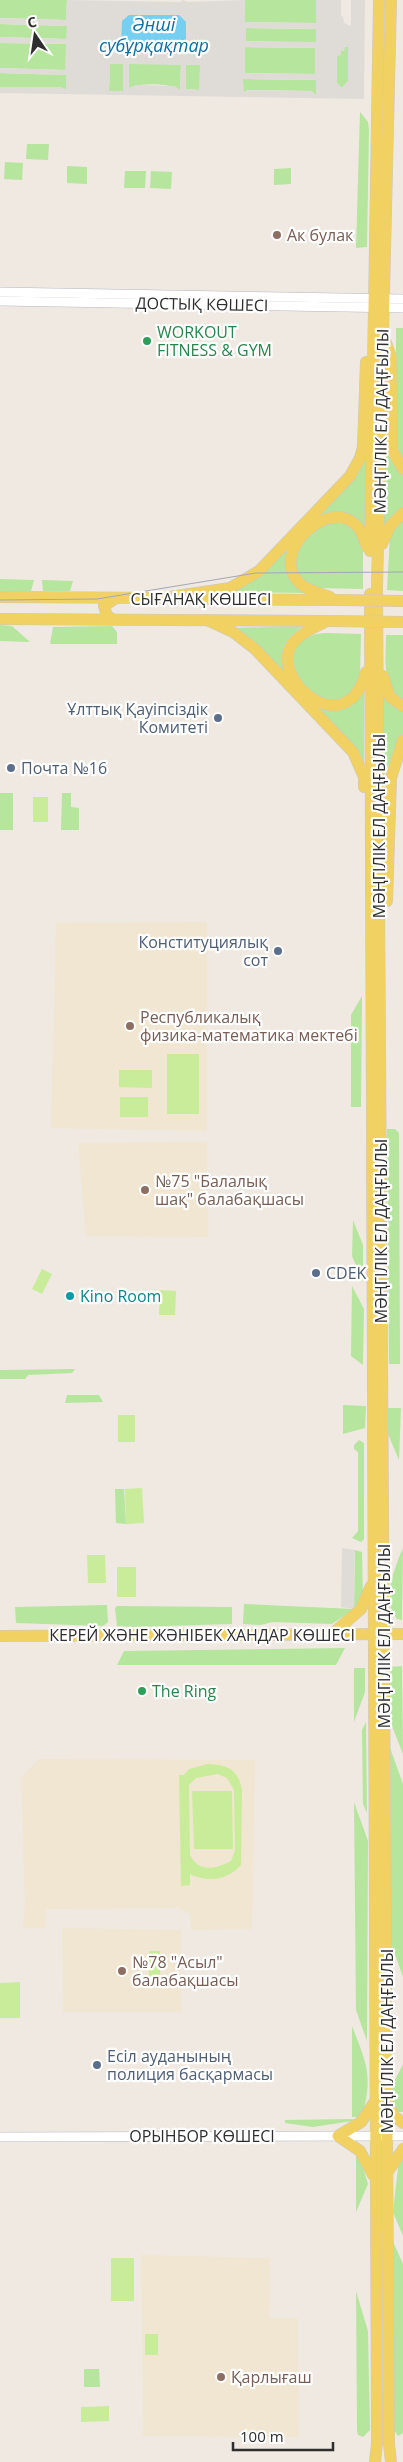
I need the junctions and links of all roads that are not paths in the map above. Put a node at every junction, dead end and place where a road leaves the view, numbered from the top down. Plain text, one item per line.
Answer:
1 (379, 0) edge
2 (391, 0) edge
3 (0, 292) edge
4 (403, 299) edge
5 (0, 301) edge
6 (379, 303) junction
7 (403, 308) edge
8 (378, 331) junction
9 (403, 469) edge
10 (403, 513) edge
11 (374, 555) junction
12 (0, 597) edge
13 (116, 598) junction
14 (163, 598) junction
15 (225, 599) junction
16 (338, 600) junction
17 (403, 601) edge
18 (0, 619) edge
19 (112, 619) junction
20 (207, 620) junction
21 (225, 620) junction
22 (327, 621) junction
23 (403, 622) edge
24 (374, 658) junction
25 (403, 706) edge
26 (403, 740) edge
27 (376, 952) junction
28 (374, 1580) junction
29 (379, 1634) junction
30 (403, 1634) edge
31 (331, 1635) junction
32 (0, 1636) edge
33 (381, 2099) junction
34 (403, 2123) edge
35 (338, 2136) junction
36 (381, 2136) junction
37 (403, 2136) edge
38 (0, 2137) edge
39 (403, 2149) edge
40 (382, 2183) junction
41 (375, 2462) edge
42 (392, 2462) edge

1 - 6 main road, МӘҢГІЛІК ЕЛ ДАҢҒЫЛЫ
2 - 6 main road, МӘҢГІЛІК ЕЛ ДАҢҒЫЛЫ
3 - 6 street, ДОСТЫҚ КӨШЕСІ
4 - 6 street, ДОСТЫҚ КӨШЕСІ
5 - 6 street, ДОСТЫҚ КӨШЕСІ
6 - 7 street, ДОСТЫҚ КӨШЕСІ
6 - 8 main road, МӘҢГІЛІК ЕЛ ДАҢҒЫЛЫ
8 - 9 main road
8 - 11 main road, МӘҢГІЛІК ЕЛ ДАҢҒЫЛЫ
8 - 14 main road
10 - 11 main road
11 - 16 main road
11 - 24 main road, МӘҢГІЛІК ЕЛ ДАҢҒЫЛЫ
12 - 13 main road, СЫҒАНАҚ КӨШЕСІ
13 - 14 main road, СЫҒАНАҚ КӨШЕСІ
13 - 19 main road
14 - 15 main road, СЫҒАНАҚ КӨШЕСІ
15 - 16 main road, СЫҒАНАҚ КӨШЕСІ
15 - 21 main road
16 - 17 main road, СЫҒАНАҚ КӨШЕСІ, bridge
18 - 19 main road, СЫҒАНАҚ КӨШЕСІ
19 - 20 main road, СЫҒАНАҚ КӨШЕСІ
20 - 21 main road, СЫҒАНАҚ КӨШЕСІ
20 - 27 main road
21 - 22 main road, СЫҒАНАҚ КӨШЕСІ
22 - 23 main road, СЫҒАНАҚ КӨШЕСІ, bridge
22 - 24 main road
24 - 25 main road
24 - 27 main road, МӘҢГІЛІК ЕЛ ДАҢҒЫЛЫ
26 - 27 main road
27 - 28 main road, МӘҢГІЛІК ЕЛ ДАҢҒЫЛЫ
27 - 29 main road, МӘҢГІЛІК ЕЛ ДАҢҒЫЛЫ
28 - 29 main road, МӘҢГІЛІК ЕЛ ДАҢҒЫЛЫ
28 - 31 main road
29 - 30 main road, КЕРЕЙ ЖӘНЕ ЖӘНІБЕК ХАНДАР КӨШЕСІ
29 - 31 main road, КЕРЕЙ ЖӘНЕ ЖӘНІБЕК ХАНДАР КӨШЕСІ
29 - 33 main road, МӘҢГІЛІК ЕЛ ДАҢҒЫЛЫ
31 - 32 main road, КЕРЕЙ ЖӘНЕ ЖӘНІБЕК ХАНДАР КӨШЕСІ
33 - 34 main road
33 - 35 main road
33 - 36 main road, МӘҢГІЛІК ЕЛ ДАҢҒЫЛЫ
35 - 36 street, ОРЫНБОР КӨШЕСІ
35 - 38 street, ОРЫНБОР КӨШЕСІ
35 - 40 main road
36 - 37 street, ОРЫНБОР КӨШЕСІ
36 - 40 main road, МӘҢГІЛІК ЕЛ ДАҢҒЫЛЫ
39 - 40 main road
40 - 41 main road, МӘҢГІЛІК ЕЛ ДАҢҒЫЛЫ
40 - 42 main road, МӘҢГІЛІК ЕЛ ДАҢҒЫЛЫ

